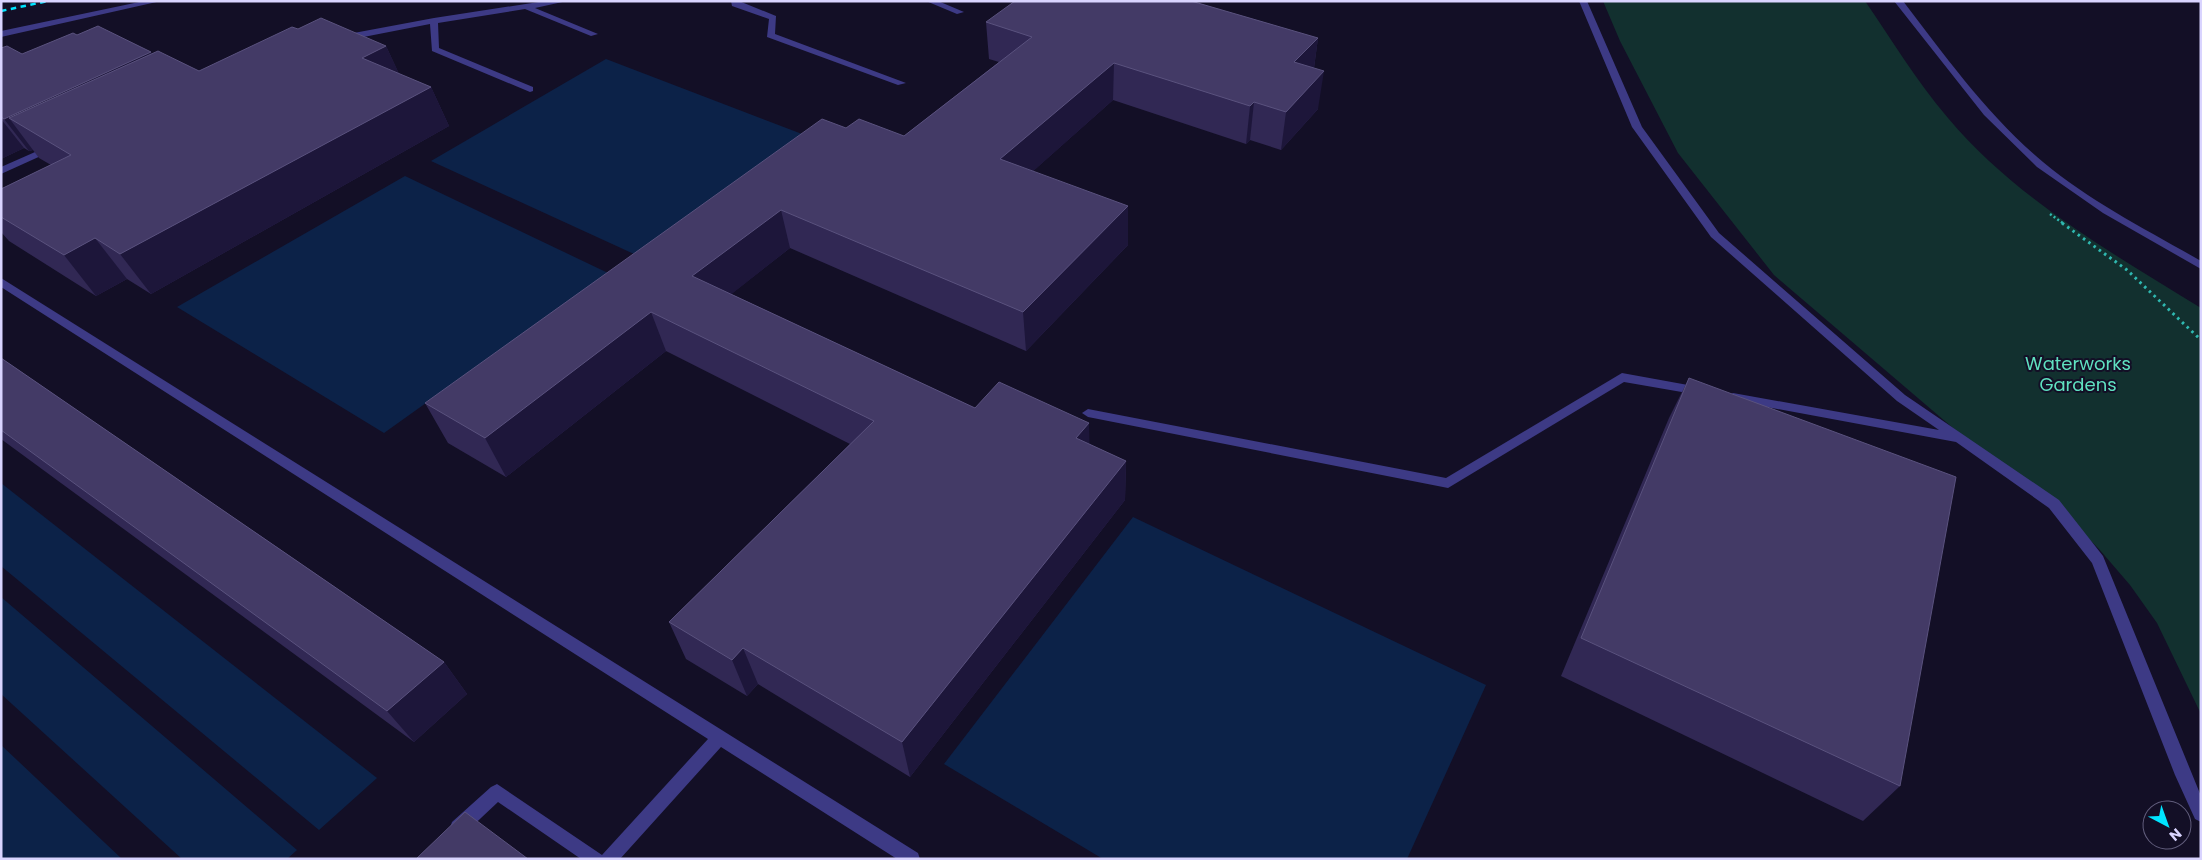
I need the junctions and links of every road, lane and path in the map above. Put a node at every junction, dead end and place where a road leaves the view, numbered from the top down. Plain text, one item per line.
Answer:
1 (156, 1) edge
2 (563, 1) edge
3 (735, 1) edge
4 (930, 1) edge
5 (1583, 1) edge
6 (1898, 1) edge
7 (524, 6) junction
8 (960, 12) dead end
9 (434, 20) junction
10 (1, 34) edge
11 (594, 34) dead end
12 (331, 40) edge
13 (901, 83) dead end
14 (530, 89) dead end
15 (64, 141) edge
16 (1, 171) edge
17 (2042, 208) dead end
18 (2201, 266) edge
19 (1, 282) edge
20 (2201, 340) edge
21 (1088, 414) dead end
22 (1960, 439) junction
23 (720, 737) junction
24 (2201, 814) edge
25 (447, 839) edge
26 (596, 859) edge
27 (609, 859) edge
28 (912, 859) edge

1 - 10 street
2 - 7 street
3 - 13 street
4 - 8 street
5 - 22 street
6 - 18 street
7 - 9 street
7 - 11 street
9 - 12 street
9 - 14 street
15 - 16 street
17 - 20 path
19 - 23 street
21 - 22 street
22 - 24 street
23 - 27 street
23 - 28 street
25 - 26 street

